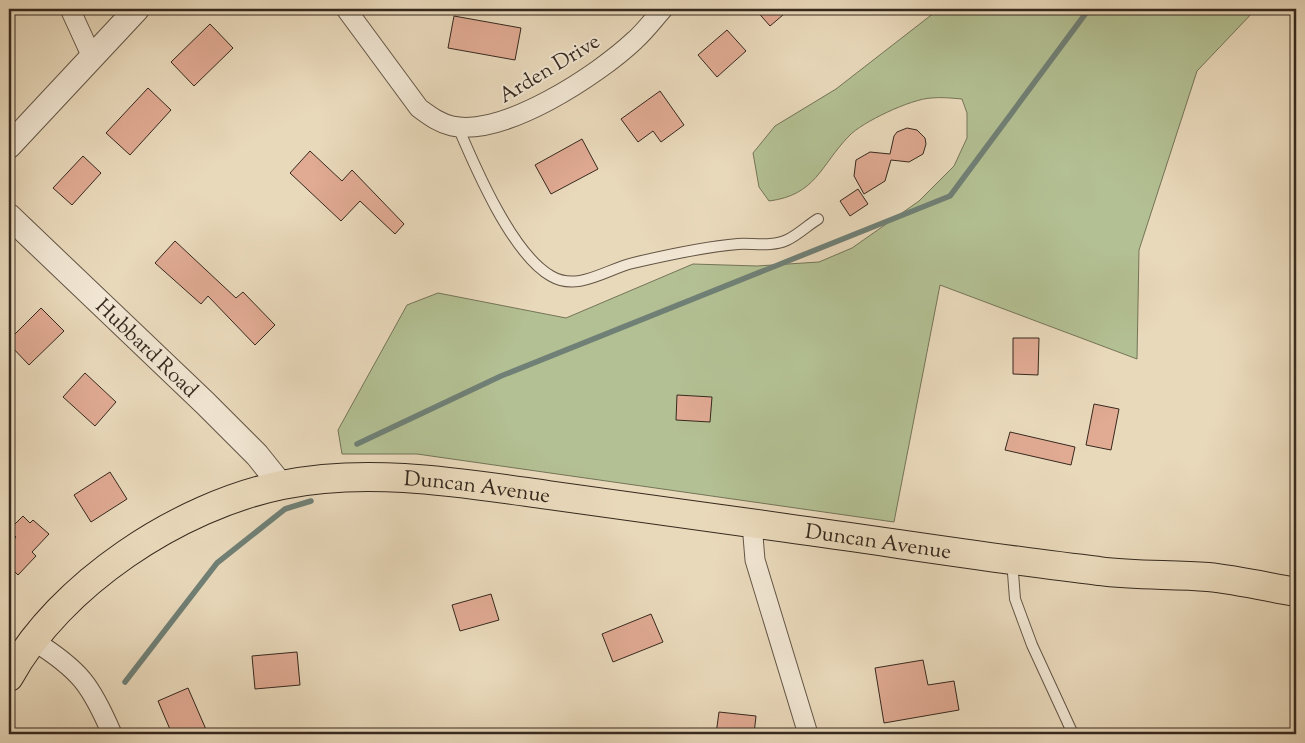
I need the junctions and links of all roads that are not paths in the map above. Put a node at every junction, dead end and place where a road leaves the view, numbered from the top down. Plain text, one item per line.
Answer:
1 (70, 9) edge
2 (137, 9) edge
3 (346, 9) edge
4 (663, 9) edge
5 (92, 57) junction
6 (458, 127) junction
7 (9, 146) edge
8 (9, 216) edge
9 (818, 219) dead end
10 (281, 485) junction
11 (761, 525) junction
12 (1012, 559) junction
13 (1296, 592) edge
14 (34, 641) junction
15 (9, 677) edge
16 (112, 734) edge
17 (808, 734) edge
18 (1073, 734) edge

1 - 5 street
2 - 5 street
3 - 6 street, Arden Drive
4 - 6 street, Arden Drive
5 - 7 street
6 - 9 lane
8 - 10 street, Hubbard Road
10 - 11 main road, Duncan Avenue
10 - 14 main road, Duncan Avenue
11 - 12 main road, Duncan Avenue
11 - 17 street
12 - 13 main road, Duncan Avenue
12 - 18 lane
14 - 15 main road, Duncan Avenue
14 - 16 street

